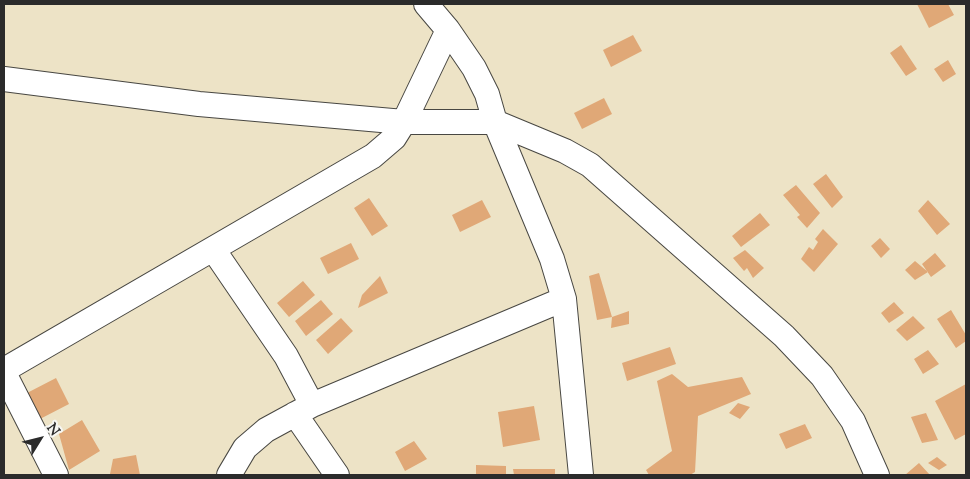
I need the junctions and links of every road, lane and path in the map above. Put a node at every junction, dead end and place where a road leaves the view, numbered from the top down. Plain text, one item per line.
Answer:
1 (426, 4) edge
2 (448, 30) junction
3 (4, 79) edge
4 (404, 122) junction
5 (494, 122) junction
6 (213, 249) junction
7 (564, 299) junction
8 (4, 372) edge
9 (304, 409) junction
10 (56, 475) edge
11 (229, 475) edge
12 (337, 475) edge
13 (581, 475) edge
14 (877, 475) edge

1 - 2 street
2 - 4 street
2 - 5 street
3 - 4 street
4 - 5 street
4 - 6 street
5 - 7 street
5 - 14 street
6 - 8 street
6 - 9 street
7 - 9 street
7 - 13 street
8 - 10 street
9 - 11 street
9 - 12 street

